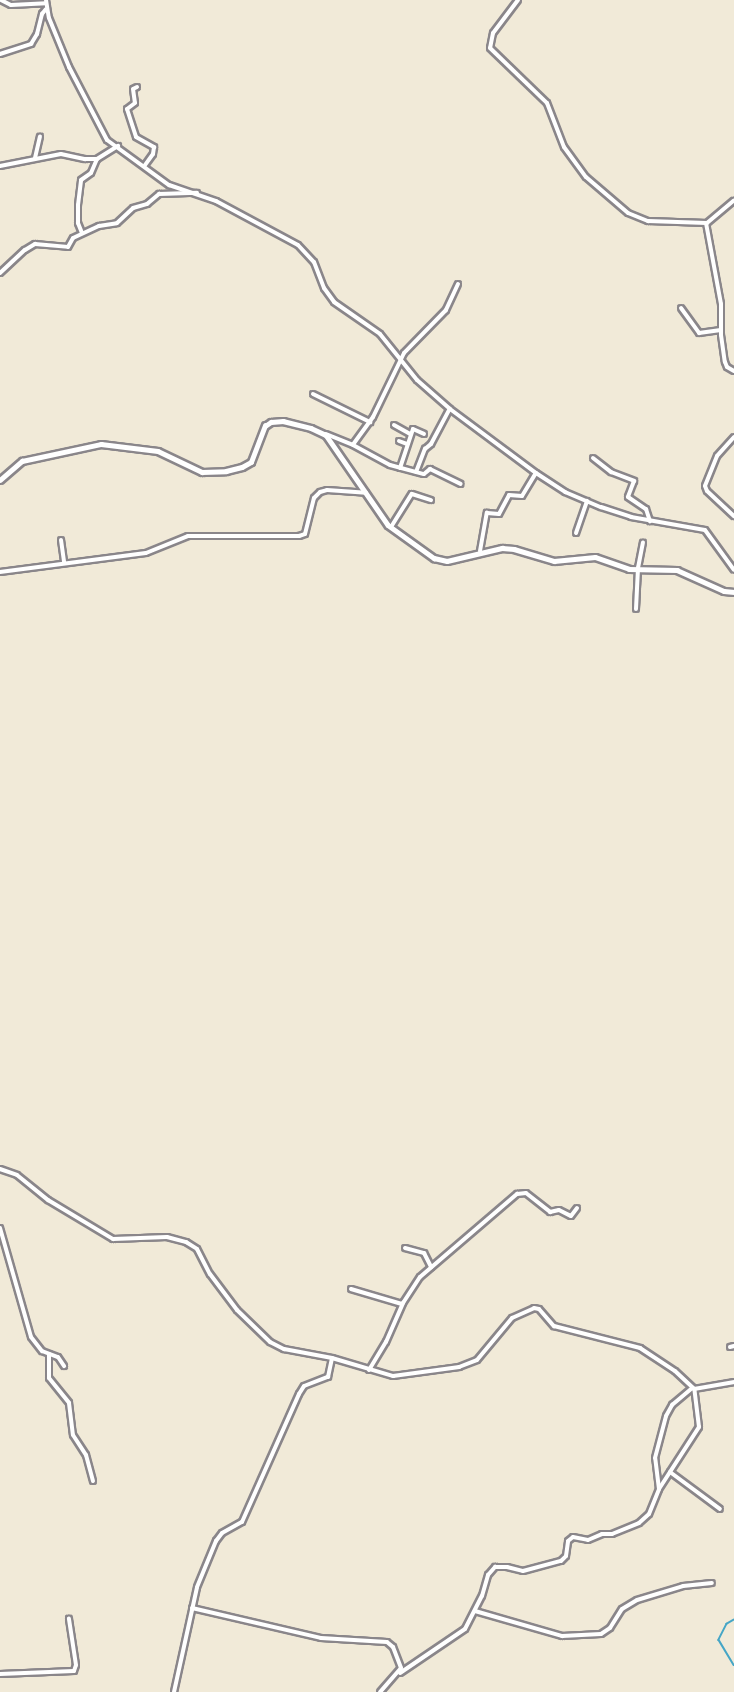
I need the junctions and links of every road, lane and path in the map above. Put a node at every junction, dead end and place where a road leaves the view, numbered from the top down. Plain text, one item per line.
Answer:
1 (1, 0) edge
2 (518, 0) edge
3 (46, 1) edge
4 (46, 9) junction
5 (0, 54) edge
6 (137, 87) dead end
7 (39, 137) dead end
8 (118, 146) junction
9 (35, 158) junction
10 (97, 159) junction
11 (145, 165) junction
12 (0, 166) edge
13 (197, 193) junction
14 (734, 200) edge
15 (706, 223) junction
16 (82, 233) junction
17 (0, 273) edge
18 (458, 284) dead end
19 (681, 308) dead end
20 (721, 330) junction
21 (401, 362) junction
22 (734, 371) edge
23 (313, 394) dead end
24 (450, 409) junction
25 (370, 422) junction
26 (394, 424) dead end
27 (318, 431) junction
28 (410, 434) junction
29 (424, 434) dead end
30 (734, 437) edge
31 (399, 441) dead end
32 (407, 444) junction
33 (353, 445) junction
34 (593, 458) dead end
35 (400, 468) junction
36 (416, 472) junction
37 (536, 472) junction
38 (0, 480) edge
39 (461, 484) dead end
40 (366, 493) junction
41 (431, 500) dead end
42 (587, 501) junction
43 (734, 516) edge
44 (650, 521) junction
45 (391, 527) junction
46 (576, 533) dead end
47 (61, 540) dead end
48 (643, 542) dead end
49 (480, 551) junction
50 (64, 562) junction
51 (638, 568) junction
52 (734, 570) edge
53 (0, 572) edge
54 (734, 591) edge
55 (636, 609) dead end
56 (0, 1169) edge
57 (577, 1208) dead end
58 (0, 1228) edge
59 (405, 1248) dead end
60 (431, 1267) junction
61 (351, 1289) dead end
62 (402, 1304) junction
63 (49, 1354) junction
64 (332, 1358) junction
65 (64, 1366) dead end
66 (369, 1370) junction
67 (734, 1382) edge
68 (693, 1388) junction
69 (670, 1472) junction
70 (93, 1481) dead end
71 (659, 1489) junction
72 (720, 1509) dead end
73 (712, 1582) dead end
74 (192, 1608) junction
75 (475, 1611) junction
76 (69, 1619) dead end
77 (400, 1673) junction
78 (0, 1674) edge
79 (174, 1692) edge
80 (380, 1692) edge

1 - 3 street
2 - 15 street
3 - 4 street
4 - 5 street
4 - 8 street
6 - 11 street
7 - 9 street
8 - 10 street
8 - 11 street
9 - 10 street
9 - 12 street
10 - 16 street
11 - 13 street
13 - 16 street
13 - 21 street
14 - 15 street
15 - 20 street
16 - 17 street
18 - 21 street
19 - 20 street
20 - 22 street
21 - 24 street
21 - 25 street
23 - 25 street
24 - 36 street
24 - 37 street
25 - 33 street
26 - 28 street
27 - 33 street
27 - 38 street
27 - 40 street
28 - 29 street
28 - 32 street
30 - 43 street
31 - 32 street
32 - 35 street
33 - 35 street
34 - 44 street
35 - 36 street
36 - 39 street
37 - 42 street
37 - 49 street
40 - 45 street
40 - 50 street
41 - 45 street
42 - 44 street
42 - 46 street
44 - 52 street
45 - 49 street
47 - 50 street
48 - 51 street
49 - 51 street
50 - 53 street
51 - 54 street
51 - 55 street
56 - 64 street
57 - 60 street
58 - 63 street
59 - 60 street
60 - 62 street
61 - 62 street
62 - 66 street
63 - 65 street
63 - 70 street
64 - 66 street
64 - 74 street
66 - 68 street
67 - 68 street
68 - 69 street
68 - 71 street
69 - 71 street
69 - 72 street
71 - 75 street
73 - 75 street
74 - 77 street
74 - 79 street
75 - 77 street
76 - 78 street
77 - 80 street

